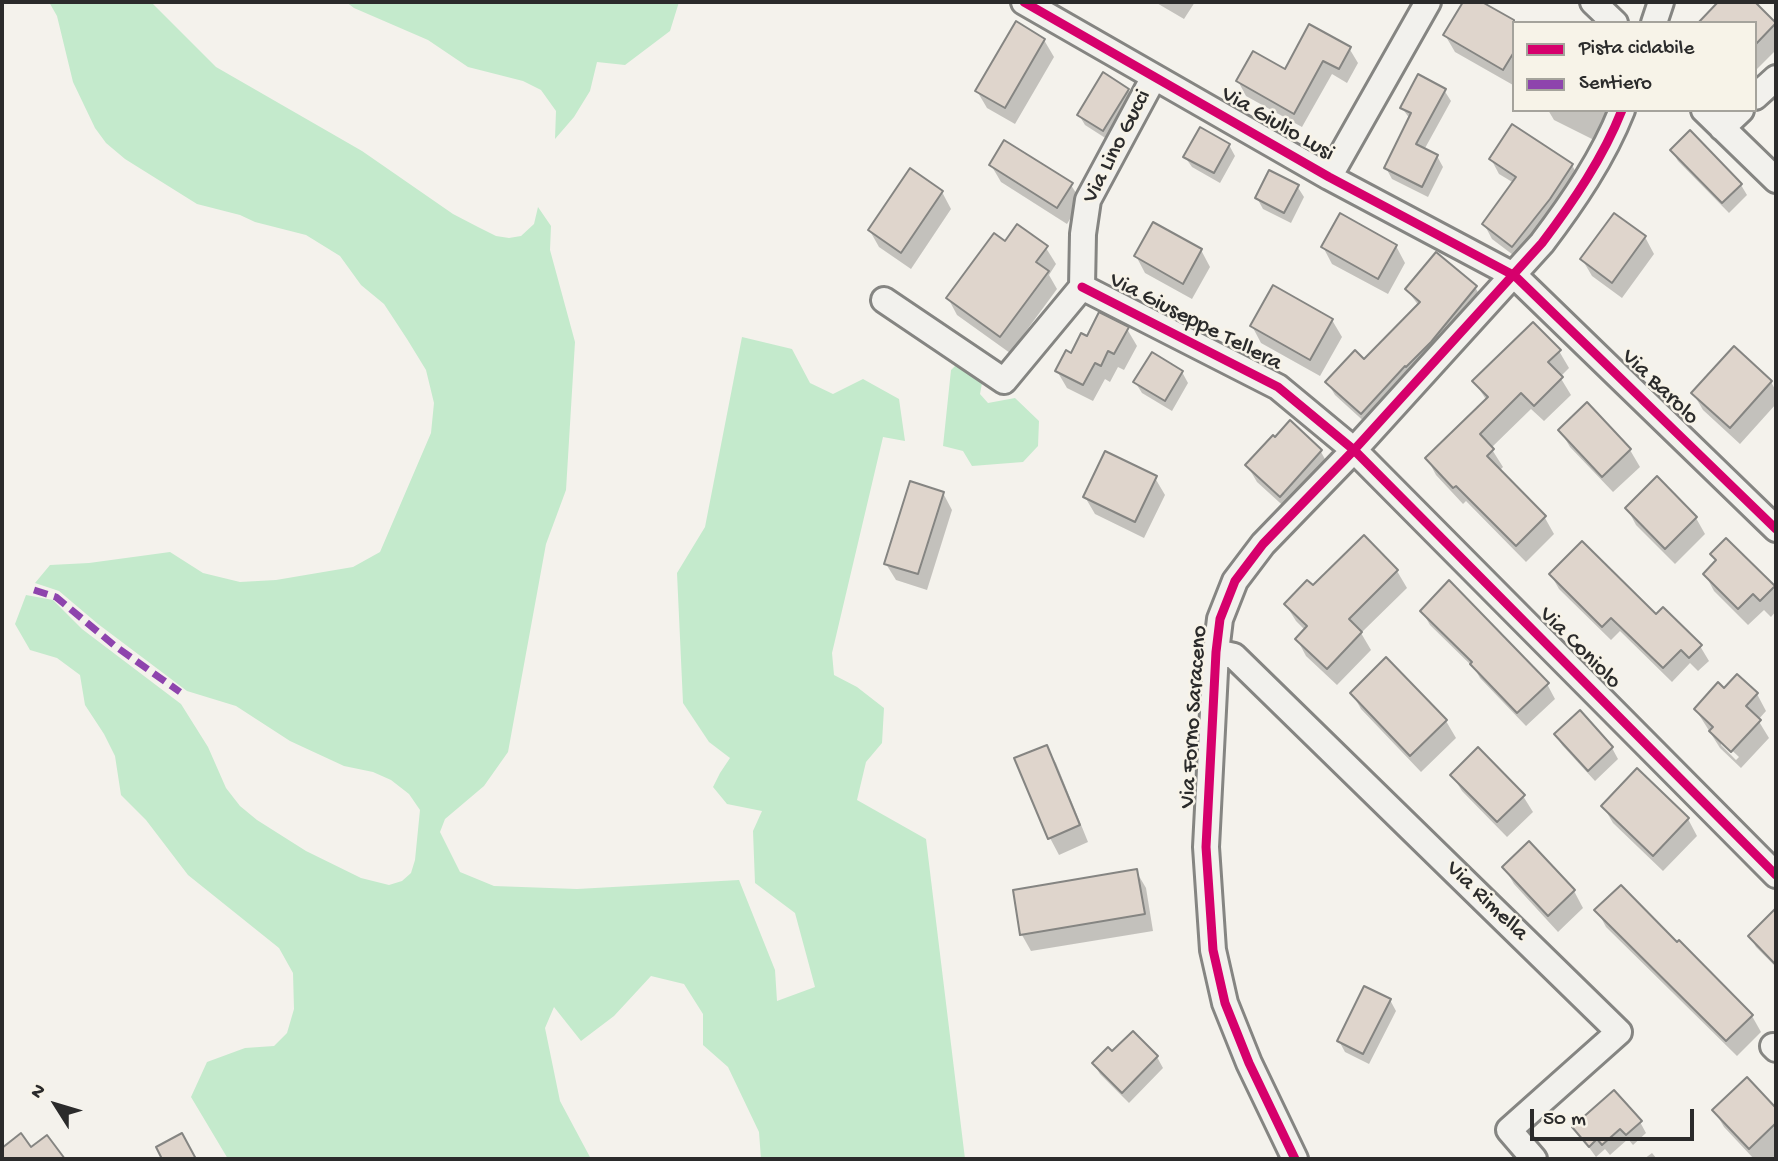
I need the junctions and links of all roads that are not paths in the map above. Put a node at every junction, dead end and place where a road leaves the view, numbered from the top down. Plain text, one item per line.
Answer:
1 (1024, 2) edge
2 (1428, 2) edge
3 (1593, 2) edge
4 (1661, 2) edge
5 (1613, 21) edge
6 (1655, 21) edge
7 (1154, 76) junction
8 (1776, 78) edge
9 (1757, 95) edge
10 (1621, 112) edge
11 (1735, 112) edge
12 (1713, 119) edge
13 (1329, 177) junction
14 (1776, 180) edge
15 (1515, 276) junction
16 (1082, 287) junction
17 (884, 300) dead end
18 (1354, 450) junction
19 (1776, 529) edge
20 (1216, 652) junction
21 (1776, 876) edge
22 (1295, 1159) edge
23 (1534, 1159) edge

1 - 7 street, Via Giulio Lusi
2 - 13 street
3 - 5 street
4 - 6 street
7 - 13 street, Via Giulio Lusi
7 - 16 street, Via Lino Gucci
8 - 9 street
10 - 15 street, Via Forno Saraceno
11 - 12 street
12 - 14 street
13 - 15 street, Via Giulio Lusi
15 - 18 street, Via Forno Saraceno
15 - 19 street, Via Barolo
16 - 17 street
16 - 18 street, Via Giuseppe Tellera
18 - 20 street, Via Forno Saraceno
18 - 21 street, Via Coniolo
20 - 22 street, Via Forno Saraceno
20 - 23 street, Via Rimella

